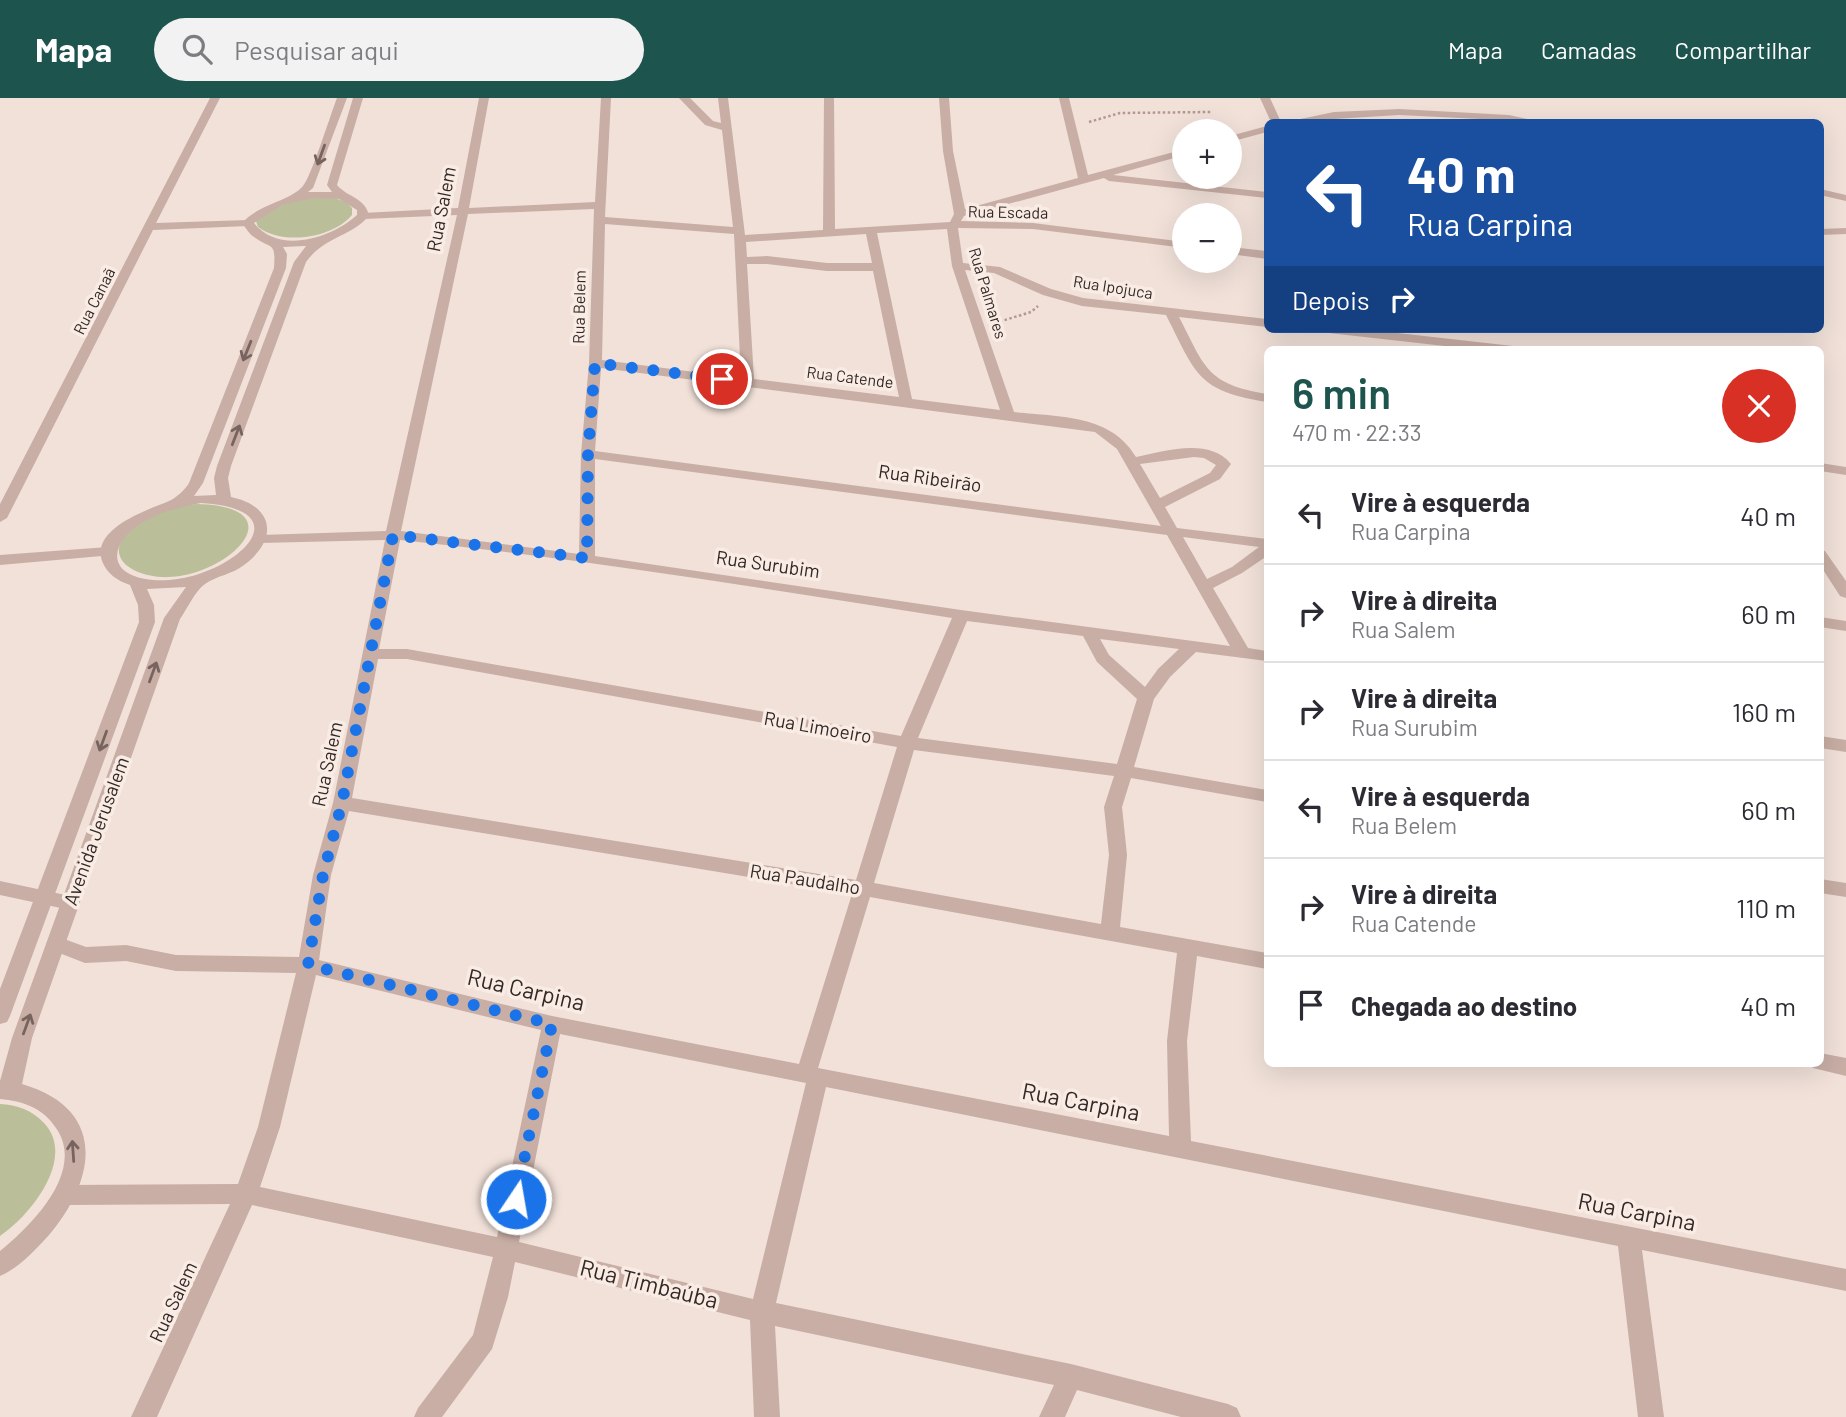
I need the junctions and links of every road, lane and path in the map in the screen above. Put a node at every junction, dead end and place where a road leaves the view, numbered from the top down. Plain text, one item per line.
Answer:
1 (215, 98) edge
2 (342, 98) edge
3 (358, 98) edge
4 (484, 98) edge
5 (606, 98) edge
6 (684, 98) edge
7 (723, 98) edge
8 (829, 98) edge
9 (944, 98) edge
10 (1064, 98) edge
11 (1265, 98) edge
12 (1381, 98) edge
13 (1211, 112) dead end
14 (1393, 118) edge
15 (1275, 119) edge
16 (1305, 119) edge
17 (1454, 119) edge
18 (1071, 127) junction
19 (726, 128) junction
20 (1264, 130) edge
21 (1242, 136) edge
22 (1172, 156) edge
23 (1099, 177) junction
24 (1084, 181) junction
25 (1824, 193) edge
26 (1264, 195) edge
27 (340, 196) junction
28 (1846, 198) edge
29 (284, 200) junction
30 (600, 205) junction
31 (463, 212) junction
32 (960, 214) junction
33 (363, 216) junction
34 (599, 220) junction
35 (248, 223) junction
36 (150, 227) junction
37 (952, 227) junction
38 (871, 230) junction
39 (1846, 231) edge
40 (1824, 232) edge
41 (829, 234) junction
42 (739, 235) junction
43 (323, 239) junction
44 (275, 242) junction
45 (1172, 242) edge
46 (1242, 252) edge
47 (1264, 255) edge
48 (741, 261) junction
49 (958, 266) junction
50 (878, 267) junction
51 (1052, 293) junction
52 (282, 308) junction
53 (264, 309) junction
54 (1171, 313) junction
55 (1264, 323) edge
56 (979, 327) junction
57 (1364, 333) edge
58 (1478, 346) edge
59 (595, 363) junction
60 (748, 383) junction
61 (1264, 397) edge
62 (906, 401) junction
63 (246, 409) junction
64 (223, 411) junction
65 (1008, 415) junction
66 (588, 454) junction
67 (1131, 462) junction
68 (1824, 468) edge
69 (1846, 471) edge
70 (224, 500) junction
71 (177, 503) junction
72 (1156, 506) junction
73 (0, 517) edge
74 (1170, 531) junction
75 (393, 535) junction
76 (260, 539) junction
77 (1264, 547) edge
78 (1264, 549) edge
79 (108, 552) junction
80 (587, 558) junction
81 (0, 560) edge
82 (1824, 560) edge
83 (200, 580) junction
84 (138, 585) junction
85 (1203, 587) junction
86 (1846, 593) edge
87 (961, 615) junction
88 (1824, 623) edge
89 (1846, 626) edge
90 (1088, 631) junction
91 (1194, 645) junction
92 (1242, 652) junction
93 (370, 654) junction
94 (1264, 656) edge
95 (1146, 698) junction
96 (142, 702) junction
97 (117, 704) junction
98 (907, 743) junction
99 (1824, 743) edge
100 (1846, 746) edge
101 (1124, 771) junction
102 (1264, 795) edge
103 (342, 803) junction
104 (1824, 887) edge
105 (0, 888) edge
106 (861, 888) junction
107 (1846, 890) edge
108 (45, 896) junction
109 (70, 903) junction
110 (1110, 934) junction
111 (56, 944) junction
112 (1188, 947) junction
113 (1264, 960) edge
114 (308, 965) junction
115 (0, 1016) edge
116 (552, 1024) junction
117 (1824, 1063) edge
118 (1846, 1067) edge
119 (812, 1075) junction
120 (5, 1090) edge
121 (1180, 1149) junction
122 (246, 1194) junction
123 (65, 1195) junction
124 (1629, 1238) junction
125 (505, 1249) junction
126 (0, 1265) edge
127 (1846, 1280) edge
128 (762, 1312) junction
129 (1071, 1376) junction
130 (1202, 1414) edge
131 (144, 1417) edge
132 (427, 1417) edge
133 (767, 1417) edge
134 (1052, 1417) edge
135 (1228, 1417) edge
136 (1651, 1417) edge

1 - 36 street, Rua Canaã
2 -> 29 street
3 - 27 street
4 - 31 street, Rua Salem
5 - 30 street, Rua Belem
6 - 19 street
7 - 19 street
8 - 41 street
9 - 32 street
10 - 18 street
11 - 15 street
12 - 14 street
13 - 18 path
14 - 16 street
14 - 17 street
18 - 24 street
19 - 42 street
20 - 21 street
22 - 23 street
23 - 24 street
23 - 26 street
24 - 32 street
25 - 28 street
27 - 29 street
27 - 33 street
29 - 35 street
30 - 31 street
30 - 34 street, Rua Belem
31 - 33 street
31 - 75 street, Rua Salem
32 - 37 street, Rua Palmares
33 - 43 street
34 - 42 street, Rua Escada
34 - 59 street, Rua Belem
35 - 36 street
35 - 44 street
36 - 73 street, Rua Canaã
37 - 38 street, Rua Escada
37 - 45 street, Rua Escada
37 - 49 street, Rua Palmares
38 - 41 street, Rua Escada
38 - 50 street
39 - 40 street
41 - 42 street, Rua Escada
42 - 48 street
43 - 44 street
43 - 52 street
44 - 53 street
46 - 47 street
48 - 50 street
48 - 60 street
49 - 51 street, Rua Ipojuca
49 - 56 street, Rua Palmares
50 - 62 street
51 - 54 street, Rua Ipojuca
51 - 56 path
52 - 53 street
52 - 63 street
53 -> 64 street
54 - 55 street, Rua Ipojuca
54 - 61 street
56 - 65 street, Rua Palmares
57 - 58 street
59 - 60 street, Rua Catende
59 - 66 street, Rua Belem
60 - 62 street, Rua Catende
62 - 65 street, Rua Catende
63 - 64 street
70 -> 63 street
64 - 71 street
65 - 67 street, Rua Catende
66 - 74 street, Rua Ribeirão
66 - 80 street, Rua Belem
67 - 72 street
67 - 72 street
68 - 69 street
70 - 71 street
70 - 76 street
71 - 79 street
72 - 74 street
74 - 77 street, Rua Ribeirão
74 - 85 street
75 - 76 street, Rua Surubim
75 - 80 street, Rua Surubim
75 - 93 street, Rua Salem
76 - 83 street
78 - 85 street
79 - 81 street
79 - 84 street
80 - 87 street, Rua Surubim
82 - 86 street
83 - 84 street
96 -> 83 street, Avenida Jerusalem
84 - 97 street, Avenida Jerusalem
85 - 92 street
87 - 90 street, Rua Surubim
87 - 98 street
88 - 89 street
90 - 91 street, Rua Surubim
90 - 95 street
91 - 92 street, Rua Surubim
91 - 95 street
92 - 94 street, Rua Surubim
93 - 98 street, Rua Limoeiro
93 - 103 street, Rua Salem
95 - 101 street
96 - 97 street
96 - 109 street, Avenida Jerusalem
97 -> 108 street, Avenida Jerusalem
98 - 101 street, Rua Limoeiro
98 - 106 street
99 - 100 street
101 - 102 street, Rua Limoeiro
101 - 110 street
103 - 106 street, Rua Paudalho
103 - 114 street, Rua Salem
104 - 107 street
105 - 108 street
106 - 110 street, Rua Paudalho
106 - 119 street
108 - 109 street
108 - 115 street, Avenida Jerusalem
109 - 111 street, Avenida Jerusalem
110 - 112 street, Rua Paudalho
111 - 114 street, Rua Carpina
120 -> 111 street, Avenida Jerusalem
112 - 113 street, Rua Paudalho
112 - 121 street
114 - 116 street, Rua Carpina
114 - 122 street, Rua Salem
116 - 119 street, Rua Carpina
116 - 125 street
117 - 118 street
119 - 121 street, Rua Carpina
119 - 128 street
123 -> 120 street, Avenida Jerusalem
121 - 124 street, Rua Carpina
122 - 123 street, Rua Timbaúba
122 - 125 street, Rua Timbaúba
122 - 131 street, Rua Salem
123 - 126 street, Avenida Jerusalem
124 - 127 street, Rua Carpina
124 - 136 street
125 - 128 street, Rua Timbaúba
125 - 132 street
128 - 129 street, Rua Timbaúba
128 - 133 street
129 - 130 street, Rua Timbaúba
129 - 134 street
130 - 135 street, Rua Timbaúba

